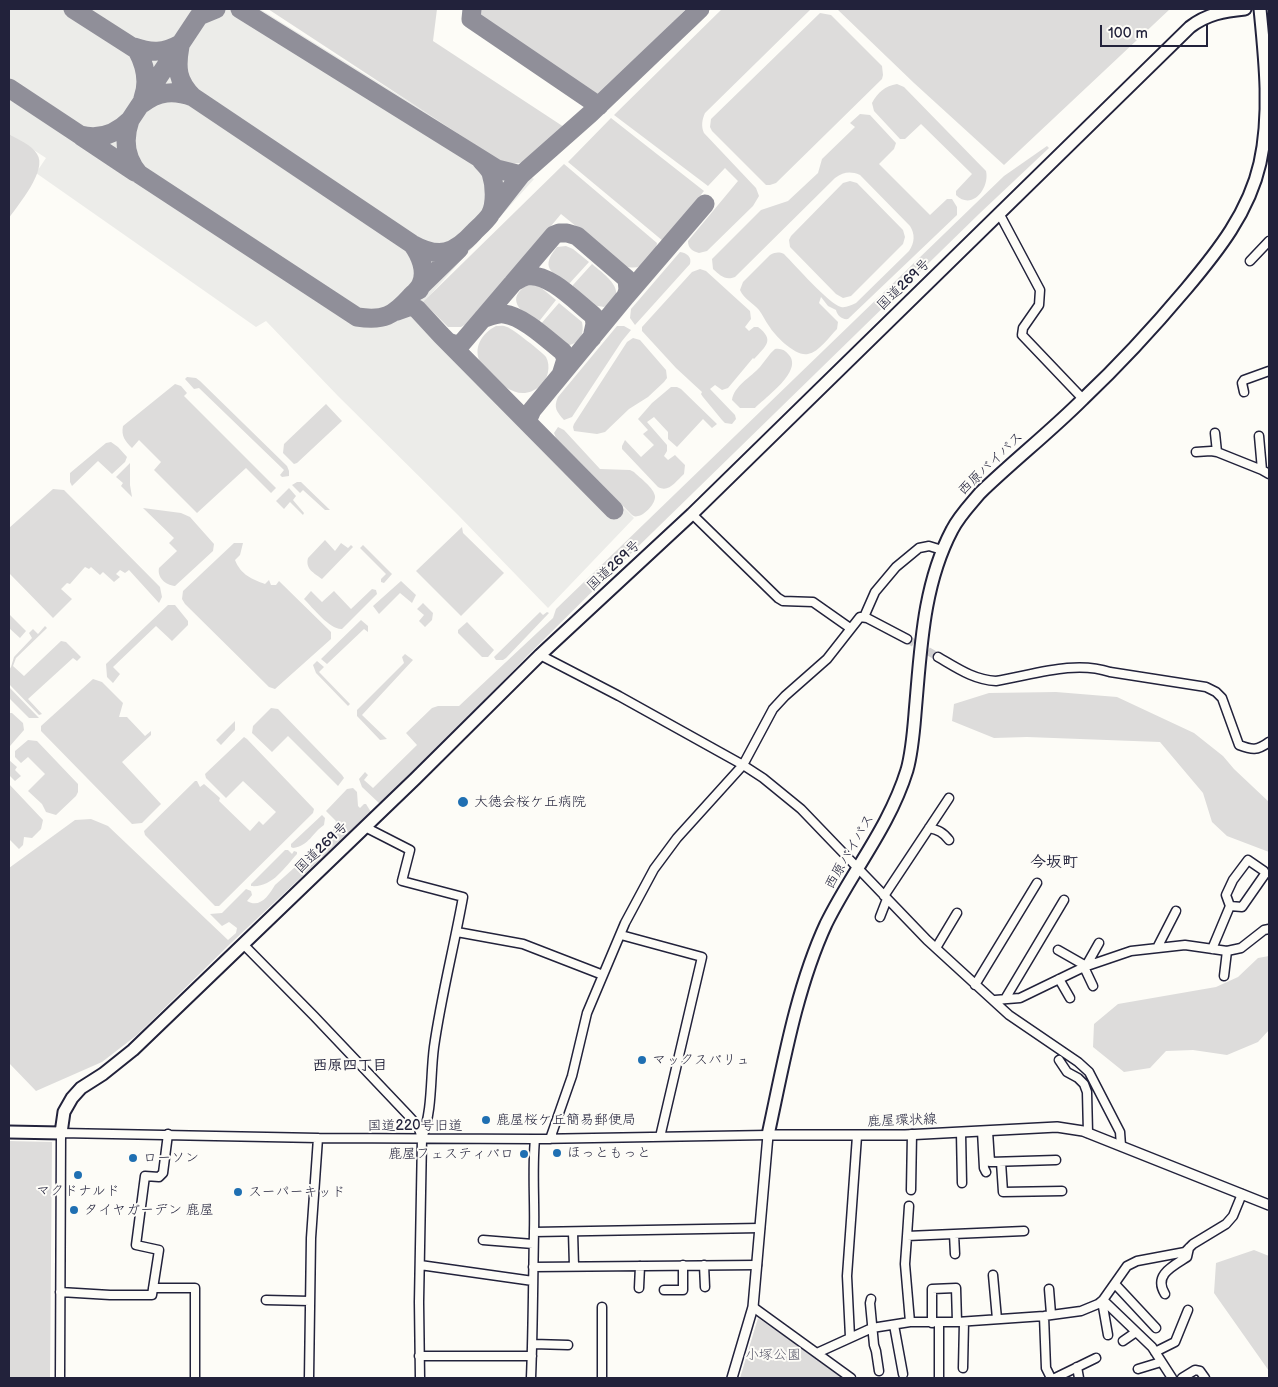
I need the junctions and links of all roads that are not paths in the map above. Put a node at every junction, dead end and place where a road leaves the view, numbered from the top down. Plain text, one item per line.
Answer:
1 (1245, 9) edge
2 (1260, 9) edge
3 (1267, 87) edge
4 (999, 212) junction
5 (1269, 241) edge
6 (1250, 262) dead end
7 (1269, 371) edge
8 (1244, 392) dead end
9 (1083, 399) junction
10 (1215, 433) dead end
11 (1259, 436) dead end
12 (1196, 452) dead end
13 (1217, 452) junction
14 (1261, 454) junction
15 (1269, 455) edge
16 (1266, 472) edge
17 (692, 514) junction
18 (942, 550) junction
19 (864, 617) junction
20 (850, 628) junction
21 (907, 639) tunnel mouth
22 (540, 655) junction
23 (938, 657) tunnel mouth
24 (1269, 742) edge
25 (743, 765) junction
26 (949, 798) dead end
27 (365, 827) junction
28 (929, 828) junction
29 (949, 840) dead end
30 (858, 869) junction
31 (1037, 883) dead end
32 (886, 898) junction
33 (1064, 900) dead end
34 (1230, 906) junction
35 (1176, 911) dead end
36 (957, 913) dead end
37 (880, 917) dead end
38 (1269, 929) edge
39 (456, 932) junction
40 (621, 935) junction
41 (1099, 943) dead end
42 (243, 944) junction
43 (936, 948) junction
44 (1156, 948) junction
45 (1212, 949) junction
46 (1058, 950) dead end
47 (1228, 951) junction
48 (1085, 967) junction
49 (603, 975) junction
50 (1224, 976) dead end
51 (1058, 979) junction
52 (975, 985) junction
53 (1093, 986) dead end
54 (1070, 998) dead end
55 (1005, 999) junction
56 (994, 1000) junction
57 (1058, 1060) dead end
58 (985, 1131) junction
59 (9, 1132) edge
60 (61, 1133) junction
61 (961, 1133) junction
62 (1088, 1133) junction
63 (168, 1134) junction
64 (912, 1134) junction
65 (768, 1136) junction
66 (857, 1136) junction
67 (660, 1137) junction
68 (318, 1138) junction
69 (422, 1138) junction
70 (535, 1139) junction
71 (550, 1139) junction
72 (1121, 1146) junction
73 (1056, 1160) dead end
74 (1001, 1162) junction
75 (986, 1172) dead end
76 (962, 1183) dead end
77 (911, 1190) dead end
78 (1062, 1191) dead end
79 (1242, 1194) junction
80 (1269, 1202) edge
81 (909, 1206) dead end
82 (760, 1228) junction
83 (1024, 1231) dead end
84 (534, 1232) junction
85 (573, 1232) junction
86 (954, 1234) junction
87 (907, 1236) junction
88 (483, 1240) dead end
89 (533, 1244) junction
90 (1190, 1248) junction
91 (955, 1254) dead end
92 (420, 1265) junction
93 (683, 1265) junction
94 (704, 1265) junction
95 (756, 1265) junction
96 (574, 1266) junction
97 (640, 1266) junction
98 (533, 1267) junction
99 (994, 1275) dead end
100 (533, 1281) junction
101 (1115, 1284) junction
102 (705, 1287) dead end
103 (153, 1288) junction
104 (639, 1288) dead end
105 (1049, 1289) dead end
106 (664, 1290) dead end
107 (60, 1292) junction
108 (1165, 1294) dead end
109 (266, 1300) dead end
110 (872, 1300) dead end
111 (310, 1301) junction
112 (1103, 1301) junction
113 (602, 1306) dead end
114 (753, 1307) junction
115 (1188, 1310) dead end
116 (1047, 1315) junction
117 (997, 1319) junction
118 (910, 1322) junction
119 (960, 1322) junction
120 (936, 1323) junction
121 (894, 1325) junction
122 (872, 1328) junction
123 (1156, 1328) dead end
124 (1136, 1332) junction
125 (1108, 1335) dead end
126 (850, 1337) junction
127 (1124, 1341) dead end
128 (533, 1344) junction
129 (568, 1345) dead end
130 (1155, 1352) junction
131 (817, 1353) junction
132 (419, 1356) junction
133 (532, 1356) junction
134 (1096, 1358) dead end
135 (1161, 1362) junction
136 (963, 1368) dead end
137 (1077, 1368) junction
138 (1138, 1369) dead end
139 (879, 1371) dead end
140 (902, 1374) dead end
141 (60, 1378) edge
142 (195, 1378) edge
143 (309, 1378) edge
144 (420, 1378) edge
145 (531, 1378) edge
146 (602, 1378) edge
147 (732, 1378) edge
148 (851, 1378) edge
149 (939, 1378) edge
150 (1053, 1378) edge
151 (1079, 1378) edge
152 (1172, 1378) edge
153 (1182, 1378) edge
154 (1206, 1378) edge

1 - 4 highway, 国道269号
2 - 3 highway, 西原バイパス
3 - 9 highway, 西原バイパス
4 - 9 street
4 - 17 highway, 国道269号
5 - 6 street
7 - 8 street
9 - 18 highway, 西原バイパス
10 - 13 street
11 - 14 street
12 - 13 street
13 - 16 street
14 - 15 street
14 - 16 street
17 - 20 street
17 - 22 highway, 国道269号
18 - 19 street
18 - 30 highway, 西原バイパス
19 - 20 street
19 - 21 street
20 - 25 street
22 - 25 street
22 - 27 highway, 国道269号
23 - 24 street
25 - 30 street
25 - 40 street
26 - 28 street
27 - 39 street
27 - 42 highway, 国道269号
28 - 29 street
28 - 32 street
30 - 32 street
30 - 65 highway, 西原バイパス
31 - 52 street
32 - 37 street
32 - 43 street
33 - 55 street
34 - 34 street
34 - 45 street
35 - 44 street
36 - 43 street
38 - 47 street
39 - 49 street
39 - 69 street
40 - 49 street
40 - 67 street
41 - 48 street
42 - 60 highway, 国道269号
42 - 69 street
43 - 52 street
44 - 45 street
44 - 48 street
45 - 47 street
46 - 48 street
47 - 50 street
48 - 51 street
48 - 53 street
49 - 71 street
51 - 54 street
51 - 55 street
52 - 56 street
55 - 56 street
56 - 72 street
57 - 62 street
58 - 61 main road, 鹿屋環状線
58 - 62 main road, 鹿屋環状線
58 - 74 street
58 - 75 street
59 - 60 highway
60 - 63 street, 国道220号旧道
60 - 107 street
61 - 64 main road, 鹿屋環状線
61 - 76 street
62 - 72 main road, 鹿屋環状線
63 - 68 street, 国道220号旧道
63 - 103 street
64 - 66 main road, 鹿屋環状線
64 - 77 street
65 - 66 main road, 鹿屋環状線
65 - 67 street, 国道220号旧道
65 - 82 main road
66 - 126 street
67 - 71 street, 国道220号旧道
68 - 69 street, 国道220号旧道
68 - 111 street
69 - 70 street, 国道220号旧道
69 - 92 street
70 - 71 street, 国道220号旧道
70 - 84 street
72 - 79 main road, 鹿屋環状線
73 - 74 street
74 - 78 street
79 - 80 main road, 鹿屋環状線
79 - 90 street
81 - 87 street
82 - 85 street
82 - 95 main road
83 - 86 street
84 - 85 street
84 - 89 street
85 - 96 street
86 - 87 street
86 - 91 street
87 - 118 street
88 - 89 street
89 - 98 street
90 - 101 street
90 - 108 street
92 - 100 street
92 - 132 street
93 - 94 street
93 - 97 street
93 - 106 street
94 - 95 street
94 - 102 street
95 - 114 main road
96 - 97 street
96 - 98 street
97 - 104 street
98 - 100 street
99 - 117 street
100 - 128 street
101 - 112 street
101 - 123 street
103 - 107 street
103 - 142 street
105 - 116 street
107 - 141 street
109 - 111 street
110 - 122 street
111 - 143 street
112 - 116 street
112 - 124 street
112 - 125 street
113 - 146 street
114 - 131 street
114 - 147 main road
115 - 130 street
116 - 117 street
116 - 150 street
117 - 119 street
118 - 120 street
118 - 121 street
119 - 120 street
119 - 120 street
119 - 136 street
120 - 149 street
121 - 122 street
121 - 140 street
122 - 126 street
122 - 139 street
124 - 127 street
124 - 130 street
126 - 131 street
128 - 129 street
128 - 133 street
130 - 135 street
131 - 148 street
132 - 133 street
132 - 144 street
133 - 145 street
134 - 137 street
135 - 138 street
135 - 152 street
137 - 150 street
137 - 151 street
153 - 154 street

